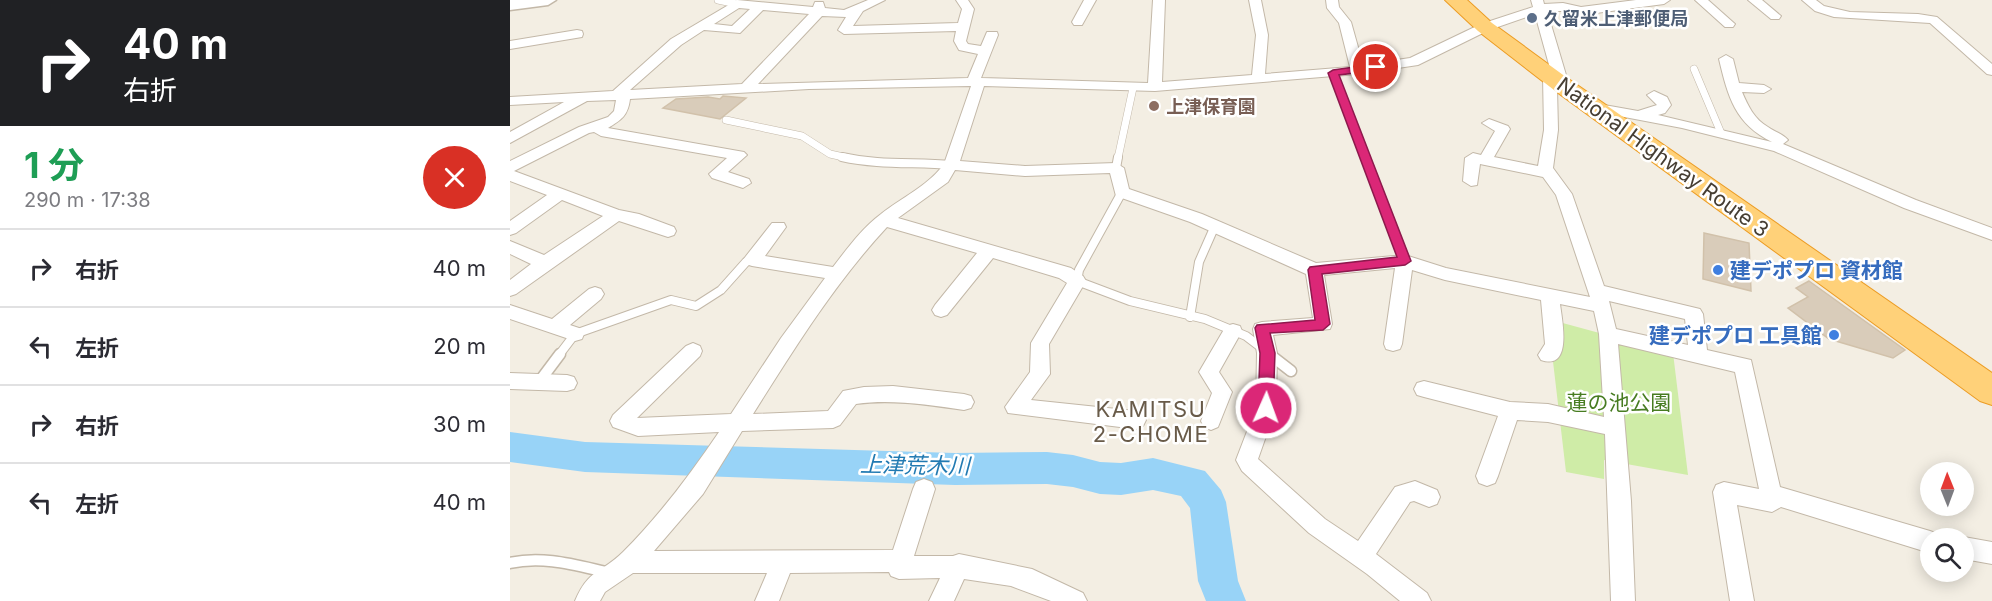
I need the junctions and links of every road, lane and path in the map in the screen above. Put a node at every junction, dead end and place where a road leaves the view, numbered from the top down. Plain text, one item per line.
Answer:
1 (548, 0) edge
2 (718, 0) edge
3 (879, 0) edge
4 (962, 0) edge
5 (1090, 0) edge
6 (1159, 0) edge
7 (1255, 0) edge
8 (1332, 0) edge
9 (1455, 0) edge
10 (1664, 0) edge
11 (1701, 0) edge
12 (1754, 0) edge
13 (1808, 0) edge
14 (737, 4) junction
15 (1539, 4) edge
16 (510, 5) edge
17 (819, 5) edge
18 (760, 6) junction
19 (858, 9) junction
20 (1775, 16) dead end
21 (1078, 22) dead end
22 (1729, 24) dead end
23 (702, 26) junction
24 (964, 27) junction
25 (1485, 27) junction
26 (577, 34) dead end
27 (992, 35) dead end
28 (510, 45) edge
29 (986, 51) junction
30 (1726, 59) dead end
31 (1694, 69) dead end
32 (1358, 70) junction
33 (1992, 71) edge
34 (1333, 73) junction
35 (1258, 79) junction
36 (1556, 80) junction
37 (976, 82) junction
38 (1155, 87) junction
39 (1733, 87) junction
40 (746, 88) junction
41 (1133, 88) junction
42 (1764, 89) dead end
43 (620, 94) junction
44 (1654, 95) dead end
45 (585, 96) junction
46 (510, 101) edge
47 (1593, 107) junction
48 (1638, 116) junction
49 (726, 120) dead end
50 (1489, 123) dead end
51 (601, 125) junction
52 (1721, 134) junction
53 (510, 138) edge
54 (1485, 160) junction
55 (951, 165) junction
56 (1820, 166) junction
57 (510, 167) edge
58 (1116, 168) junction
59 (1549, 173) junction
60 (510, 175) edge
61 (1471, 181) dead end
62 (743, 183) dead end
63 (1122, 192) junction
64 (560, 194) junction
65 (616, 215) junction
66 (884, 220) junction
67 (778, 227) dead end
68 (1214, 228) junction
69 (510, 229) edge
70 (668, 231) dead end
71 (1992, 234) edge
72 (510, 247) edge
73 (989, 251) junction
74 (752, 260) junction
75 (1405, 261) junction
76 (545, 262) junction
77 (1314, 270) junction
78 (837, 274) junction
79 (1077, 280) junction
80 (510, 289) edge
81 (594, 294) dead end
82 (1550, 296) junction
83 (1600, 298) junction
84 (941, 310) dead end
85 (510, 312) edge
86 (1190, 317) junction
87 (555, 327) junction
88 (1233, 330) junction
89 (575, 334) junction
90 (1608, 334) junction
91 (1393, 344) dead end
92 (693, 351) dead end
93 (1267, 353) junction
94 (1548, 355) dead end
95 (1698, 355) junction
96 (1291, 371) dead end
97 (510, 381) edge
98 (539, 382) junction
99 (567, 383) dead end
100 (1424, 389) dead end
101 (1992, 391) edge
102 (964, 402) dead end
103 (1510, 411) junction
104 (1136, 420) dead end
105 (1211, 421) dead end
106 (735, 422) junction
107 (1615, 428) junction
108 (1487, 476) dead end
109 (924, 489) dead end
110 (1770, 494) junction
111 (1429, 497) dead end
112 (1920, 539) edge
113 (1974, 550) edge
114 (1992, 553) edge
115 (1361, 557) junction
116 (901, 561) junction
117 (783, 562) junction
118 (510, 563) edge
119 (959, 566) junction
120 (621, 568) junction
121 (587, 601) edge
122 (767, 601) edge
123 (941, 601) edge
124 (1075, 601) edge
125 (1419, 601) edge
126 (1623, 601) edge
127 (1742, 601) edge

1 - 16 street
2 - 14 lane
3 - 19 street
4 - 24 street
5 - 21 street
6 - 38 street
7 - 35 street
8 - 32 street
9 - 25 highway, National Highway Route 3
10 - 15 street
11 - 22 street
12 - 20 street
13 - 33 street
14 - 18 street
14 - 23 street
15 - 25 street
15 - 36 street
17 - 18 street
17 - 19 street
17 - 40 street
18 - 23 street
19 - 24 street
23 - 43 street
24 - 29 street
25 - 32 street
25 - 36 highway, National Highway Route 3
26 - 28 street
27 - 29 street
29 - 37 street
30 - 39 street
31 - 52 lane
32 - 34 street
34 - 35 street
34 - 75 lane
35 - 38 street
36 - 47 highway, National Highway Route 3
36 - 59 street
37 - 40 street
37 - 41 street
37 - 55 street
38 - 41 street
39 - 42 street
39 - 56 street
40 - 43 street
41 - 58 lane
43 - 45 street
43 - 51 street
44 - 48 street
45 - 46 street
45 - 53 street
47 - 48 street
47 - 101 highway, National Highway Route 3
48 - 52 street
49 - 55 lane
50 - 54 street
51 - 57 street
51 - 62 street
52 - 56 street
54 - 59 street
54 - 61 street
55 - 58 street
55 - 66 street
56 - 71 street
58 - 63 street
59 - 83 street
60 - 64 street
63 - 68 street
63 - 79 lane
64 - 65 street
64 - 69 street
65 - 70 street
65 - 76 street
66 - 73 street
66 - 78 street
67 - 74 street
68 - 77 street
68 - 86 lane
72 - 76 street
73 - 79 street
73 - 84 street
74 - 78 street
74 - 89 lane
75 - 77 street
75 - 82 street
75 - 91 street
76 - 80 street
77 - 93 street
78 - 106 street
79 - 86 lane
79 - 104 street
81 - 87 street
82 - 83 street
82 - 94 street
83 - 90 street
83 - 95 street
85 - 87 street
86 - 88 lane
87 - 89 street
88 - 93 lane
88 - 105 street
89 - 98 lane
90 - 95 street
90 - 107 street
92 - 106 street
93 - 96 lane
93 - 115 street
95 - 110 street
97 - 98 street
98 - 99 street
100 - 103 street
102 - 106 street
103 - 107 street
103 - 108 street
106 - 120 street
107 - 126 street
109 - 116 street
110 - 112 street
110 - 127 street
111 - 115 street
113 - 114 street
115 - 125 street
116 - 117 street
116 - 119 street
117 - 120 street
117 - 122 street
118 - 120 lane
119 - 123 street
119 - 124 street
120 - 121 street

